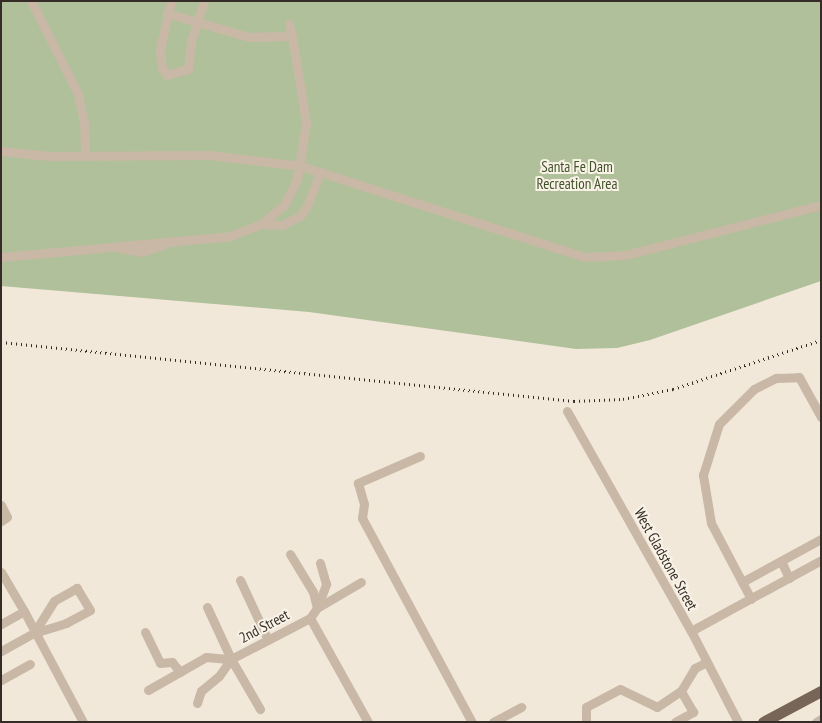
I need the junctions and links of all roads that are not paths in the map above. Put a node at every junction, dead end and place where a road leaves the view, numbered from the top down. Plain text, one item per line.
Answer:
1 (30, 1) edge
2 (171, 1) edge
3 (204, 1) edge
4 (166, 13) junction
5 (196, 22) junction
6 (289, 24) dead end
7 (292, 36) junction
8 (1, 151) edge
9 (85, 156) junction
10 (300, 166) junction
11 (320, 172) junction
12 (821, 205) edge
13 (262, 224) junction
14 (1, 257) edge
15 (567, 411) dead end
16 (821, 417) edge
17 (420, 456) dead end
18 (1, 506) edge
19 (1, 520) edge
20 (821, 539) edge
21 (290, 554) dead end
22 (821, 560) edge
23 (781, 561) junction
24 (320, 563) dead end
25 (1, 572) edge
26 (740, 578) junction
27 (789, 578) junction
28 (240, 580) dead end
29 (361, 582) dead end
30 (751, 599) junction
31 (207, 607) dead end
32 (317, 608) junction
33 (24, 612) junction
34 (310, 618) junction
35 (1, 624) edge
36 (691, 630) junction
37 (144, 632) dead end
38 (34, 633) junction
39 (268, 640) junction
40 (1, 651) edge
41 (231, 659) junction
42 (707, 662) junction
43 (30, 664) dead end
44 (180, 672) junction
45 (2, 679) edge
46 (148, 690) dead end
47 (681, 691) junction
48 (821, 691) edge
49 (197, 703) dead end
50 (521, 706) dead end
51 (260, 709) dead end
52 (821, 718) edge
53 (83, 722) edge
54 (368, 722) edge
55 (472, 722) edge
56 (494, 722) edge
57 (586, 722) edge
58 (674, 722) edge
59 (738, 722) edge
60 (763, 722) edge
61 (816, 722) edge

1 - 9 street
2 - 4 street
3 - 5 street
4 - 5 street
4 - 5 street
5 - 7 street
6 - 7 street
7 - 10 street
8 - 9 street
9 - 10 street
10 - 11 street
10 - 13 street
11 - 12 street
11 - 13 street
13 - 14 street
15 - 36 street, West Gladstone Street
16 - 26 street
17 - 55 street
18 - 19 street
20 - 23 street
21 - 32 street
22 - 27 street
23 - 26 street
23 - 27 street
24 - 32 street
25 - 33 street
26 - 30 street
27 - 30 street
28 - 39 street
29 - 32 street
30 - 36 street
31 - 41 street
32 - 34 street
33 - 35 street
33 - 38 street
34 - 39 street, 2nd Street
34 - 54 street
36 - 42 street, West Gladstone Street
37 - 44 street
38 - 38 street
38 - 40 street
38 - 53 street
39 - 41 street, 2nd Street
41 - 44 street
41 - 49 street
41 - 51 street
42 - 47 street
42 - 59 street, West Gladstone Street
43 - 45 street
44 - 46 street
47 - 57 street
47 - 58 street
48 - 60 main road
50 - 56 street
52 - 61 street

